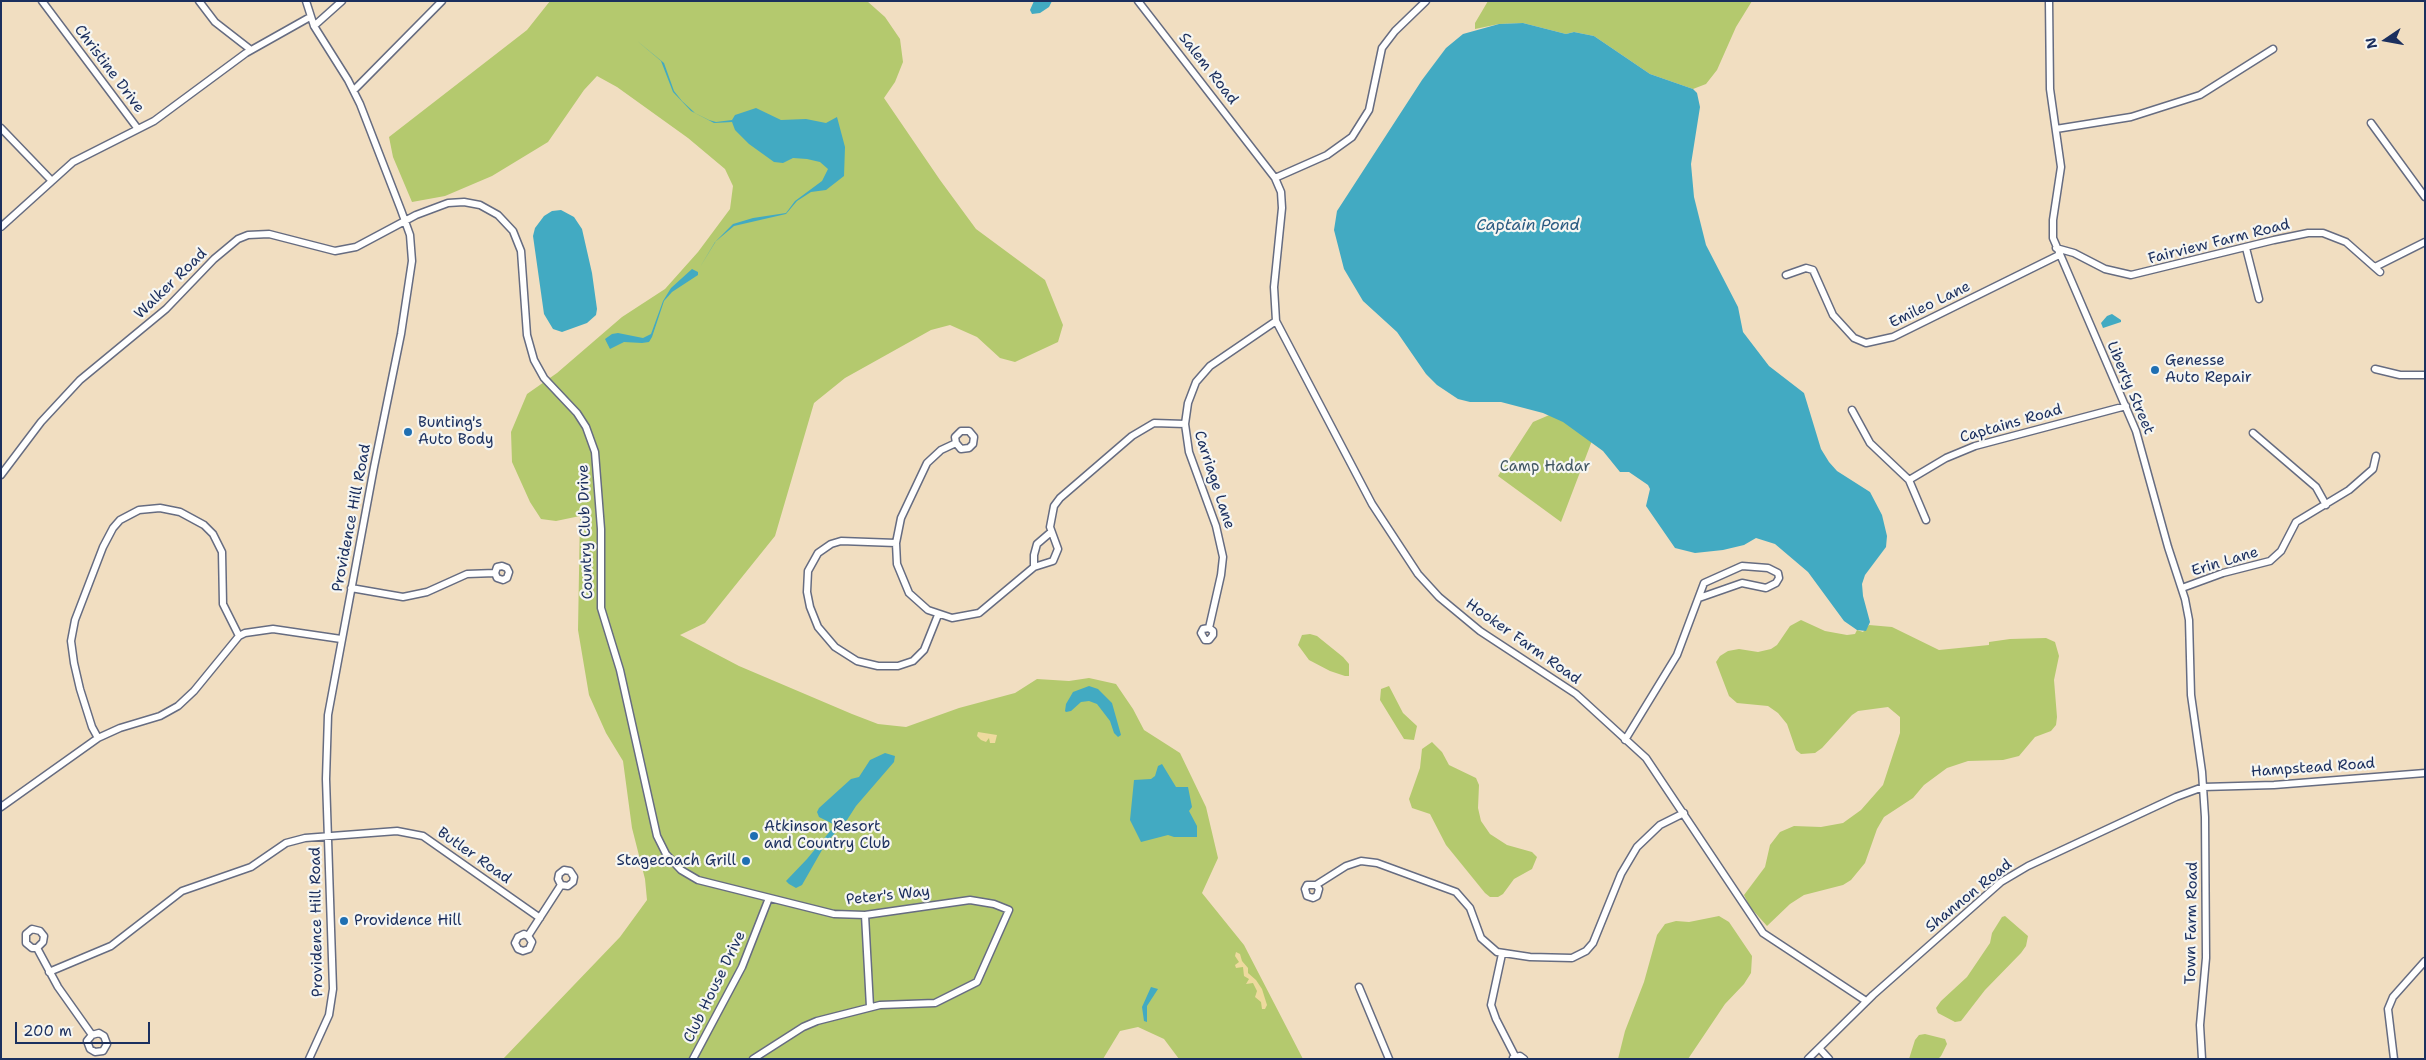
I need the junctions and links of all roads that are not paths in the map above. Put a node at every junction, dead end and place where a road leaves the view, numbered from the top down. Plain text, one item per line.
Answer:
1 (42, 1) edge
2 (199, 1) edge
3 (306, 1) edge
4 (342, 1) edge
5 (442, 1) edge
6 (1138, 1) edge
7 (1426, 1) edge
8 (2049, 1) edge
9 (310, 17) junction
10 (314, 26) junction
11 (2273, 49) dead end
12 (251, 50) junction
13 (354, 90) junction
14 (2371, 123) dead end
15 (1, 128) edge
16 (138, 129) junction
17 (2056, 129) junction
18 (1258, 153) joint
19 (1275, 178) junction
20 (51, 180) junction
21 (2425, 197) edge
22 (404, 220) junction
23 (1, 227) edge
24 (2425, 242) edge
25 (2246, 248) junction
26 (2058, 251) junction
27 (1786, 275) dead end
28 (2259, 299) dead end
29 (1276, 321) junction
30 (2374, 369) dead end
31 (2425, 375) edge
32 (2126, 406) junction
33 (1852, 410) dead end
34 (1185, 424) junction
35 (2253, 433) dead end
36 (956, 443) dead end
37 (2376, 456) dead end
38 (1, 475) edge
39 (1909, 480) junction
40 (2326, 505) junction
41 (1926, 520) dead end
42 (1051, 532) junction
43 (896, 543) junction
44 (1034, 567) junction
45 (494, 573) dead end
46 (351, 588) junction
47 (2182, 588) junction
48 (1699, 598) junction
49 (938, 615) junction
50 (1209, 628) dead end
51 (239, 636) junction
52 (341, 639) junction
53 (98, 738) junction
54 (1625, 740) junction
55 (2425, 772) edge
56 (2203, 787) junction
57 (1, 807) edge
58 (1684, 813) junction
59 (328, 836) junction
60 (561, 884) dead end
61 (1316, 885) dead end
62 (769, 898) junction
63 (864, 914) junction
64 (540, 918) junction
65 (528, 936) dead end
66 (38, 948) dead end
67 (1502, 954) junction
68 (2425, 961) edge
69 (49, 972) junction
70 (1359, 988) dead end
71 (1866, 1002) junction
72 (870, 1007) junction
73 (92, 1034) dead end
74 (1819, 1048) junction
75 (1513, 1057) edge
76 (309, 1059) edge
77 (693, 1059) edge
78 (753, 1059) edge
79 (1389, 1059) edge
80 (1524, 1059) edge
81 (1808, 1059) edge
82 (1829, 1059) edge
83 (2202, 1059) edge
84 (2394, 1059) edge

1 - 16 street, Christine Drive
2 - 12 street
3 - 9 street, Providence Hill Road
4 - 10 street
5 - 13 street
6 - 18 street, Salem Road
7 - 19 street
8 - 17 street, Liberty Street
9 - 10 street, Providence Hill Road
9 - 12 street
10 - 13 street, Providence Hill Road
11 - 17 street
12 - 16 street
13 - 22 street, Providence Hill Road
14 - 21 street
15 - 20 street
16 - 20 street
17 - 26 street, Liberty Street
18 - 19 street, Hooker Farm Road
19 - 29 street, Hooker Farm Road
20 - 23 street
22 - 38 street, Walker Road
22 - 46 street, Providence Hill Road
22 - 62 street, Country Club Drive
24 - 25 street, Fairview Farm Road
25 - 26 street, Fairview Farm Road
25 - 28 street
26 - 27 street, Emileo Lane
26 - 32 street, Liberty Street
29 - 34 street, Carriage Lane
29 - 54 street, Hooker Farm Road
30 - 31 street
32 - 39 street, Captains Road
32 - 47 street, Liberty Street
33 - 39 street
34 - 42 street
34 - 50 street, Carriage Lane
35 - 40 street
36 - 43 street
37 - 40 street, Erin Lane
39 - 41 street
40 - 47 street, Erin Lane
42 - 44 street
42 - 44 street
43 - 49 street
43 - 49 street
44 - 49 street
45 - 46 street
46 - 52 street, Providence Hill Road
47 - 56 street, Liberty Street
48 - 48 street
48 - 54 street
51 - 52 street
51 - 53 street
51 - 53 street
52 - 59 street, Providence Hill Road
53 - 57 street
54 - 58 street, Hooker Farm Road
55 - 56 street, Hampstead Road
56 - 71 street, Shannon Road
56 - 83 street, Town Farm Road
58 - 67 street
58 - 71 street, Hooker Farm Road
59 - 64 street, Butler Road
59 - 69 street, Butler Road
59 - 76 street, Providence Hill Road
60 - 64 street
61 - 67 street
62 - 63 street, Peter's Way
62 - 77 street, Club House Drive
63 - 72 street
63 - 72 street, Peter's Way
64 - 65 street
66 - 69 street
67 - 75 street
68 - 84 street
69 - 73 street
70 - 79 street
71 - 74 street, Shannon Road
72 - 78 street
74 - 81 street, Shannon Road
74 - 82 street
75 - 80 street

